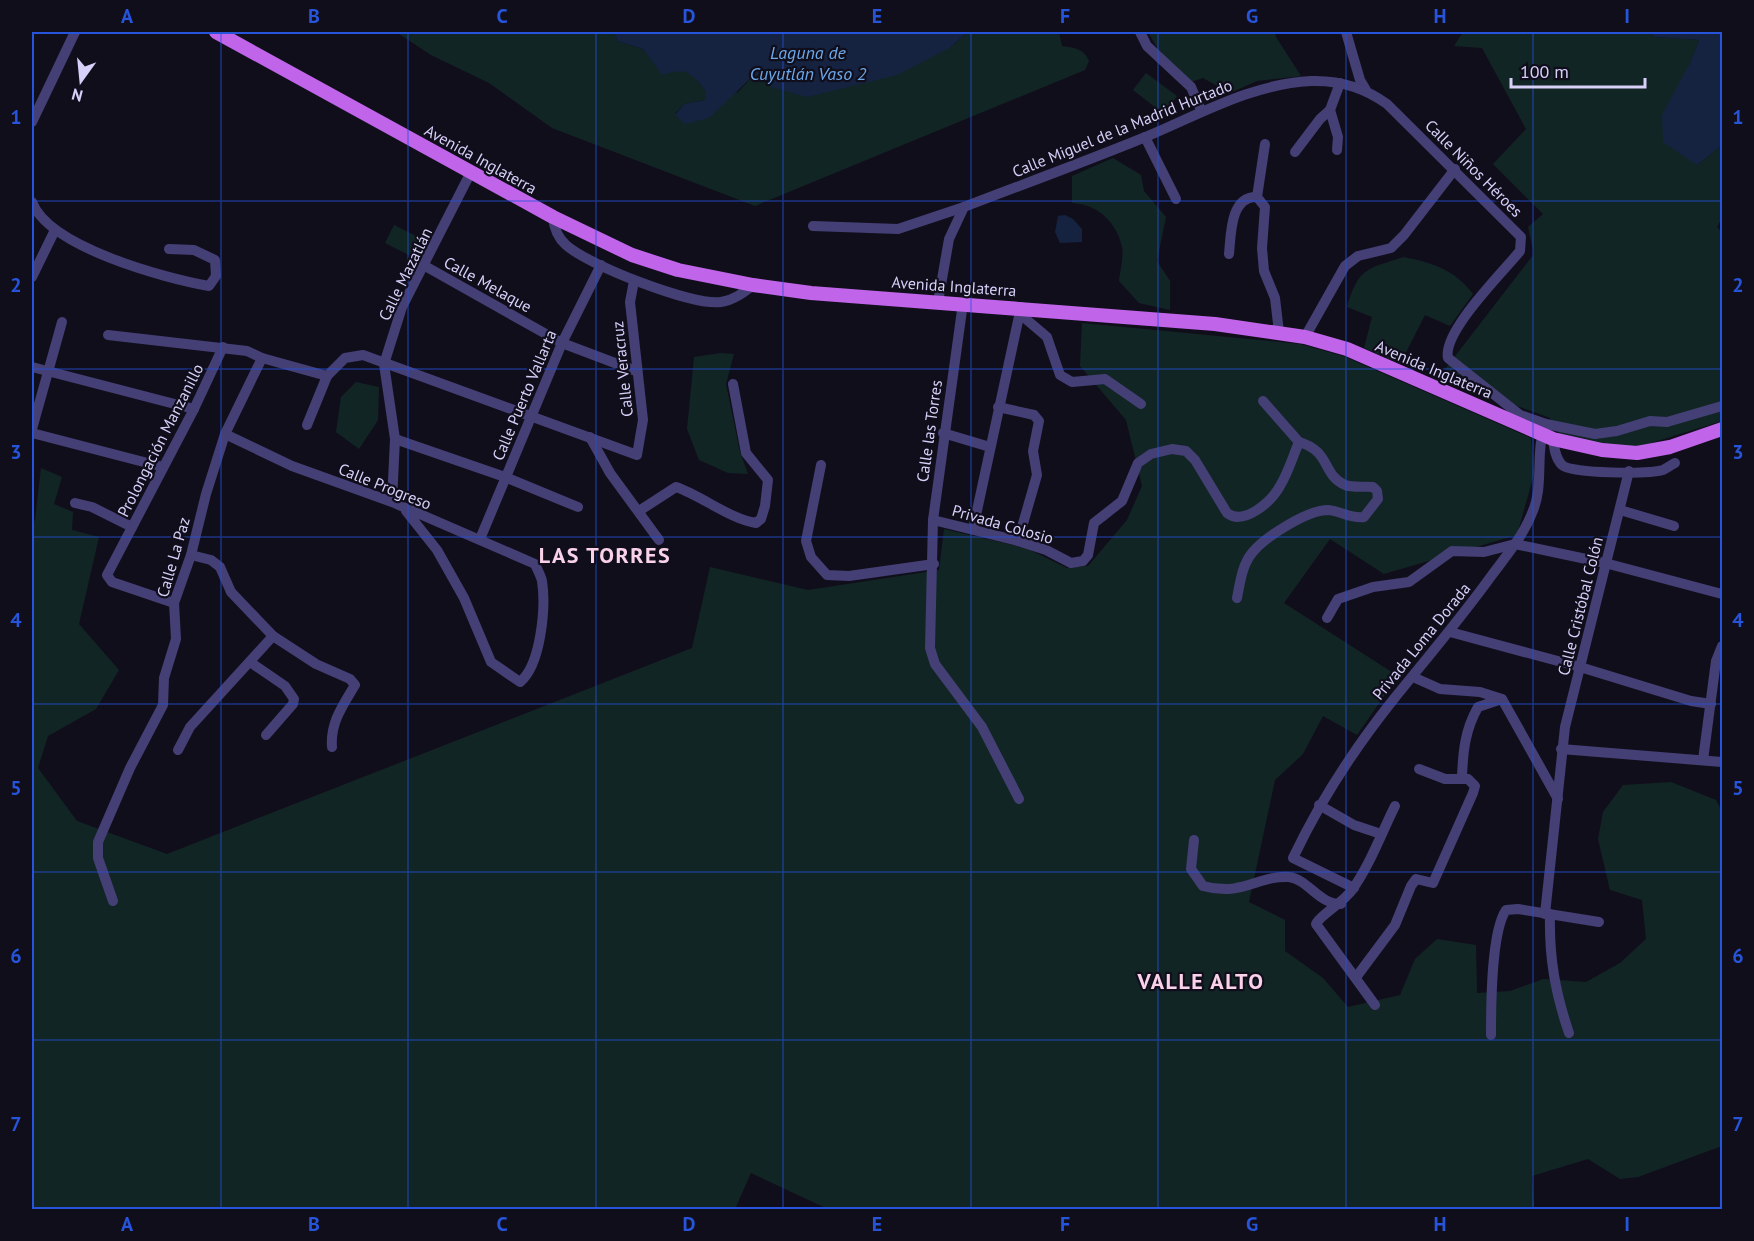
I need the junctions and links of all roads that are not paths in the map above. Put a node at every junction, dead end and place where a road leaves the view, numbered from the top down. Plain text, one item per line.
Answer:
1 (75, 32) edge
2 (216, 32) edge
3 (1140, 32) edge
4 (1346, 32) edge
5 (1340, 83) junction
6 (1366, 90) junction
7 (1387, 104) joint
8 (1201, 110) junction
9 (1330, 110) junction
10 (32, 122) edge
11 (1145, 137) junction
12 (1266, 144) dead end
13 (1337, 150) dead end
14 (1295, 152) dead end
15 (1455, 169) junction
16 (471, 172) junction
17 (1257, 197) junction
18 (1176, 200) dead end
19 (32, 202) edge
20 (964, 207) junction
21 (553, 217) junction
22 (813, 226) dead end
23 (55, 230) junction
24 (169, 249) dead end
25 (1228, 254) dead end
26 (601, 264) junction
27 (425, 266) junction
28 (32, 278) edge
29 (634, 281) junction
30 (753, 285) junction
31 (938, 302) junction
32 (963, 303) junction
33 (1020, 311) junction
34 (62, 322) dead end
35 (1279, 332) junction
36 (108, 335) dead end
37 (1305, 337) junction
38 (562, 342) junction
39 (223, 347) junction
40 (262, 358) junction
41 (384, 363) junction
42 (32, 368) edge
43 (636, 371) junction
44 (48, 372) junction
45 (327, 376) junction
46 (733, 384) dead end
47 (1263, 400) dead end
48 (1141, 404) dead end
49 (1722, 406) edge
50 (998, 407) junction
51 (194, 409) junction
52 (529, 417) junction
53 (307, 425) dead end
54 (1722, 429) edge
55 (32, 431) edge
56 (1547, 432) junction
57 (943, 433) junction
58 (225, 434) junction
59 (590, 437) junction
60 (395, 439) junction
61 (1299, 442) junction
62 (990, 447) junction
63 (1675, 463) dead end
64 (821, 465) dead end
65 (163, 467) junction
66 (1629, 471) junction
67 (505, 477) junction
68 (75, 502) dead end
69 (392, 502) junction
70 (578, 507) dead end
71 (1620, 510) junction
72 (406, 511) junction
73 (639, 511) junction
74 (933, 520) junction
75 (1674, 526) dead end
76 (132, 528) junction
77 (973, 529) junction
78 (480, 539) junction
79 (659, 540) dead end
80 (1018, 541) junction
81 (1515, 544) junction
82 (191, 555) junction
83 (1605, 563) junction
84 (934, 564) junction
85 (1722, 594) edge
86 (1237, 598) dead end
87 (174, 603) junction
88 (1327, 618) dead end
89 (1450, 632) junction
90 (273, 636) junction
91 (1722, 646) edge
92 (250, 662) junction
93 (1580, 667) junction
94 (1413, 677) junction
95 (1502, 699) junction
96 (1711, 704) junction
97 (266, 735) dead end
98 (332, 747) dead end
99 (1561, 749) junction
100 (178, 750) dead end
101 (1703, 760) junction
102 (1722, 762) edge
103 (1419, 769) dead end
104 (1462, 777) junction
105 (1019, 799) dead end
106 (1558, 800) junction
107 (1319, 805) junction
108 (1395, 807) dead end
109 (1381, 834) junction
110 (1194, 840) dead end
111 (1354, 888) junction
112 (113, 901) dead end
113 (1341, 904) junction
114 (1548, 914) junction
115 (1599, 922) dead end
116 (1357, 976) junction
117 (1375, 1005) dead end
118 (1569, 1033) dead end
119 (1491, 1035) dead end

1 - 10 street
2 - 16 main road, Avenida Inglaterra
3 - 8 street
4 - 6 street
5 - 6 street, Calle Miguel de la Madrid Hurtado
5 - 8 street, Calle Miguel de la Madrid Hurtado
5 - 9 street
6 - 7 street, Calle Miguel de la Madrid Hurtado
7 - 15 street, Calle Niños Héroes
8 - 11 street, Calle Miguel de la Madrid Hurtado
9 - 13 street
9 - 14 street
11 - 18 street
11 - 20 street, Calle Miguel de la Madrid Hurtado
12 - 17 street
15 - 37 street
15 - 56 street, Calle Niños Héroes
16 - 21 main road, Avenida Inglaterra
16 - 27 street, Calle Mazatlán
17 - 25 street
17 - 35 street
19 - 23 street
20 - 22 street, Calle Miguel de la Madrid Hurtado
20 - 31 street
21 - 26 street
21 - 30 main road, Avenida Inglaterra
23 - 24 street
23 - 28 street
26 - 29 street
26 - 38 street, Calle Puerto Vallarta
27 - 38 street, Calle Melaque
27 - 41 street, Calle Mazatlán
29 - 30 street
29 - 43 street, Calle Veracruz
30 - 31 main road, Avenida Inglaterra
31 - 32 main road, Avenida Inglaterra
32 - 33 main road, Avenida Inglaterra
32 - 57 street, Calle las Torres
33 - 35 main road, Avenida Inglaterra
33 - 48 street
33 - 50 street
34 - 44 street
35 - 37 main road, Avenida Inglaterra
36 - 39 street
37 - 56 main road, Avenida Inglaterra
38 - 43 street, Calle Melaque
38 - 52 street, Calle Puerto Vallarta
39 - 40 street
39 - 51 street, Prolongación Manzanillo
40 - 45 street
40 - 58 street, Calle La Paz
41 - 45 street
41 - 52 street
41 - 60 street, Calle Mazatlán
42 - 44 street
43 - 59 street, Calle Veracruz
44 - 51 street
44 - 55 street
45 - 53 street
46 - 73 street
47 - 61 street
49 - 56 street
50 - 62 street
50 - 80 street
51 - 65 street, Prolongación Manzanillo
52 - 59 street
52 - 67 street, Calle Puerto Vallarta
54 - 56 main road, Avenida Inglaterra
55 - 65 street
56 - 66 street
56 - 81 street, Privada Loma Dorada
57 - 62 street
57 - 74 street, Calle las Torres
58 - 69 street, Calle Progreso
58 - 82 street, Calle La Paz
59 - 73 street
60 - 67 street
60 - 69 street, Calle Mazatlán
61 - 80 street, Privada Colosio
61 - 86 street
62 - 77 street
63 - 66 street
64 - 84 street
65 - 76 street, Prolongación Manzanillo
66 - 71 street, Calle Cristóbal Colón
67 - 70 street
67 - 78 street, Calle Puerto Vallarta
68 - 76 street
69 - 72 street, Calle Progreso
71 - 75 street
71 - 83 street, Calle Cristóbal Colón
72 - 78 street, Calle Progreso
72 - 78 street, Calle Progreso
73 - 79 street
74 - 77 street, Privada Colosio
74 - 84 street, Calle las Torres
76 - 87 street, Prolongación Manzanillo
77 - 80 street, Privada Colosio
81 - 83 street
81 - 88 street
81 - 89 street, Privada Loma Dorada
82 - 87 street, Calle La Paz
82 - 90 street
83 - 85 street
83 - 93 street, Calle Cristóbal Colón
84 - 105 street, Calle las Torres
87 - 112 street, Calle La Paz
89 - 93 street
89 - 94 street, Privada Loma Dorada
90 - 92 street
90 - 98 street
91 - 96 street
92 - 97 street
92 - 100 street
93 - 96 street
93 - 99 street, Calle Cristóbal Colón
94 - 95 street
94 - 107 street, Privada Loma Dorada
95 - 104 street
95 - 106 street
96 - 101 street
99 - 101 street
99 - 106 street, Calle Cristóbal Colón
101 - 102 street
103 - 104 street
104 - 116 street
106 - 114 street, Calle Cristóbal Colón
107 - 109 street
107 - 111 street, Privada Loma Dorada
108 - 109 street
109 - 111 street
110 - 113 street
111 - 113 street
113 - 116 street
114 - 115 street
114 - 118 street, Calle Cristóbal Colón
114 - 119 street
116 - 117 street

